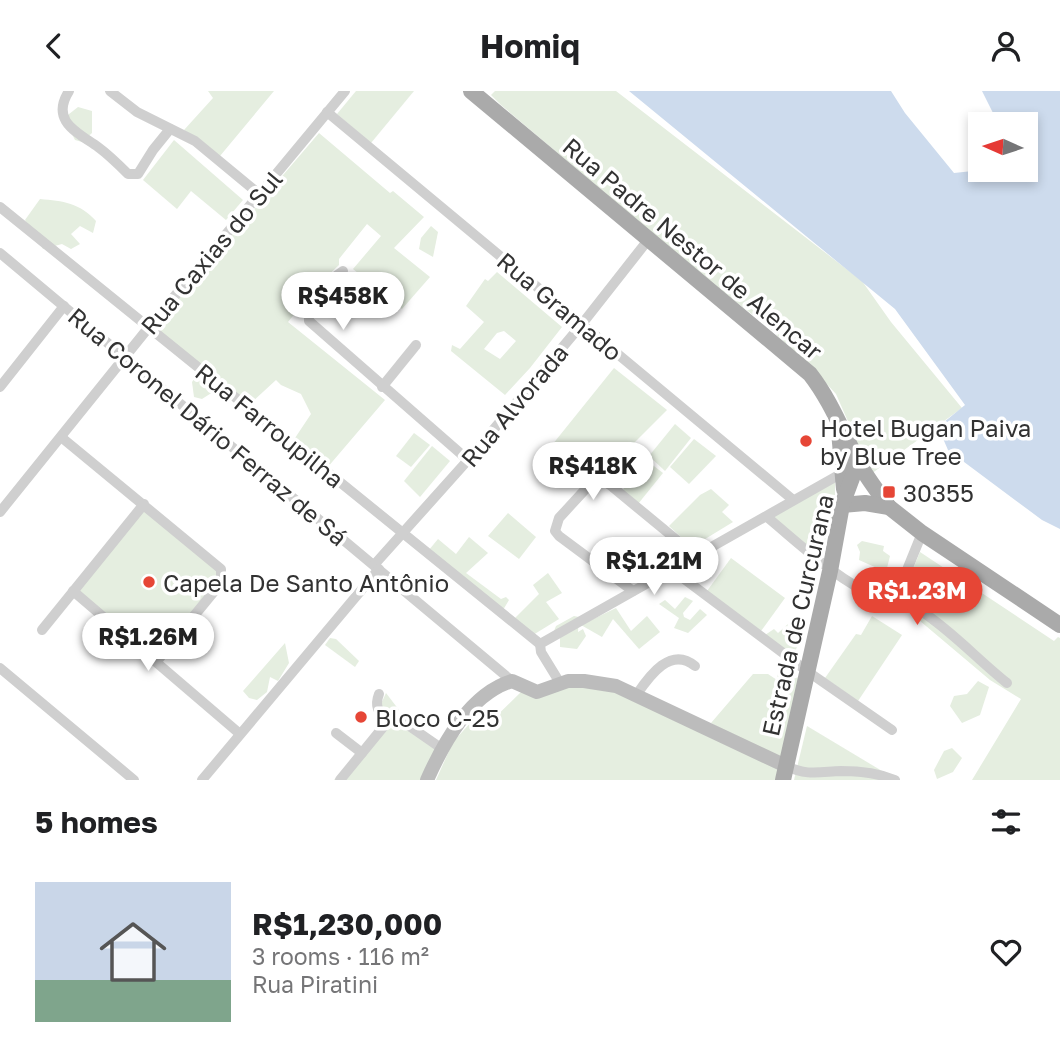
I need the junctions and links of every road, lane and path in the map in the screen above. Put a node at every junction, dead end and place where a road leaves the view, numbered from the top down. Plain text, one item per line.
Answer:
1 (69, 91) edge
2 (110, 91) edge
3 (345, 91) edge
4 (471, 91) edge
5 (327, 112) junction
6 (170, 129) junction
7 (259, 194) junction
8 (0, 207) edge
9 (648, 240) junction
10 (0, 253) edge
11 (343, 271) dead end
12 (64, 306) junction
13 (582, 324) junction
14 (149, 327) junction
15 (416, 345) dead end
16 (125, 357) junction
17 (0, 387) edge
18 (382, 387) junction
19 (834, 410) junction
20 (61, 436) junction
21 (468, 460) junction
22 (858, 462) junction
23 (844, 472) junction
24 (792, 499) junction
25 (144, 504) junction
26 (842, 505) junction
27 (889, 507) junction
28 (1, 509) edge
29 (767, 517) junction
30 (402, 532) junction
31 (922, 533) junction
32 (695, 555) junction
33 (377, 567) junction
34 (671, 569) junction
35 (830, 571) junction
36 (74, 591) junction
37 (633, 591) junction
38 (894, 602) junction
39 (1060, 625) edge
40 (42, 630) dead end
41 (540, 644) junction
42 (157, 661) junction
43 (695, 666) dead end
44 (0, 669) edge
45 (807, 670) junction
46 (513, 681) junction
47 (560, 683) junction
48 (1007, 683) dead end
49 (379, 694) dead end
50 (637, 694) junction
51 (387, 722) junction
52 (892, 730) dead end
53 (336, 733) dead end
54 (240, 734) junction
55 (441, 748) junction
56 (362, 753) junction
57 (785, 773) edge
58 (134, 780) edge
59 (202, 780) edge
60 (340, 780) edge
61 (427, 780) edge
62 (895, 780) edge

1 - 6 street
2 - 6 street
3 - 5 street, Rua Caxias do Sul
4 - 9 main road, Rua Padre Nestor de Alencar
5 - 7 street, Rua Caxias do Sul
5 - 13 street, Rua Gramado
6 - 7 street
7 - 14 street, Rua Caxias do Sul
8 - 14 street, Rua Farroupilha
9 - 13 street, Rua Alvorada
9 - 19 main road, Rua Padre Nestor de Alencar
10 - 12 street, Rua Coronel Dário Ferraz de Sá
11 - 18 street
12 - 16 street, Rua Coronel Dário Ferraz de Sá
12 - 17 street
13 - 21 street, Rua Alvorada
13 - 24 street, Rua Gramado
14 - 16 street, Rua Caxias do Sul
14 - 30 street, Rua Farroupilha
15 - 18 street
16 - 20 street, Rua Caxias do Sul
16 - 33 street, Rua Coronel Dário Ferraz de Sá
18 - 21 street
19 - 22 main road, Rua Padre Nestor de Alencar
19 - 23 main road
20 - 25 street
20 - 28 street, Rua Caxias do Sul
21 - 30 street, Rua Alvorada
22 - 26 main road, Estrada de Curcurana
22 - 27 main road, Rua Padre Nestor de Alencar
23 - 24 street
23 - 26 main road
24 - 29 street
25 - 36 street
25 - 42 street
26 - 27 main road
26 - 35 main road, Estrada de Curcurana
27 - 31 main road, Rua Padre Nestor de Alencar
29 - 32 street
29 - 35 street
30 - 33 street, Rua Alvorada
30 - 41 street, Rua Farroupilha
31 - 38 street
31 - 39 main road, Rua Padre Nestor de Alencar
32 - 34 street
32 - 37 street
33 - 46 street, Rua Coronel Dário Ferraz de Sá
33 - 54 street, Rua Alvorada
34 - 37 street
34 - 45 street
35 - 38 street
35 - 45 main road, Estrada de Curcurana
36 - 40 street
36 - 42 street
37 - 41 street
38 - 48 street
41 - 47 street
42 - 54 street
43 - 50 street
44 - 58 street
45 - 52 street
45 - 57 main road, Estrada de Curcurana
46 - 47 main road
46 - 55 main road
47 - 50 main road
49 - 51 street
50 - 57 main road
51 - 55 street
51 - 56 street
53 - 56 street
54 - 59 street, Rua Alvorada
55 - 61 main road
56 - 60 street
57 - 62 street

